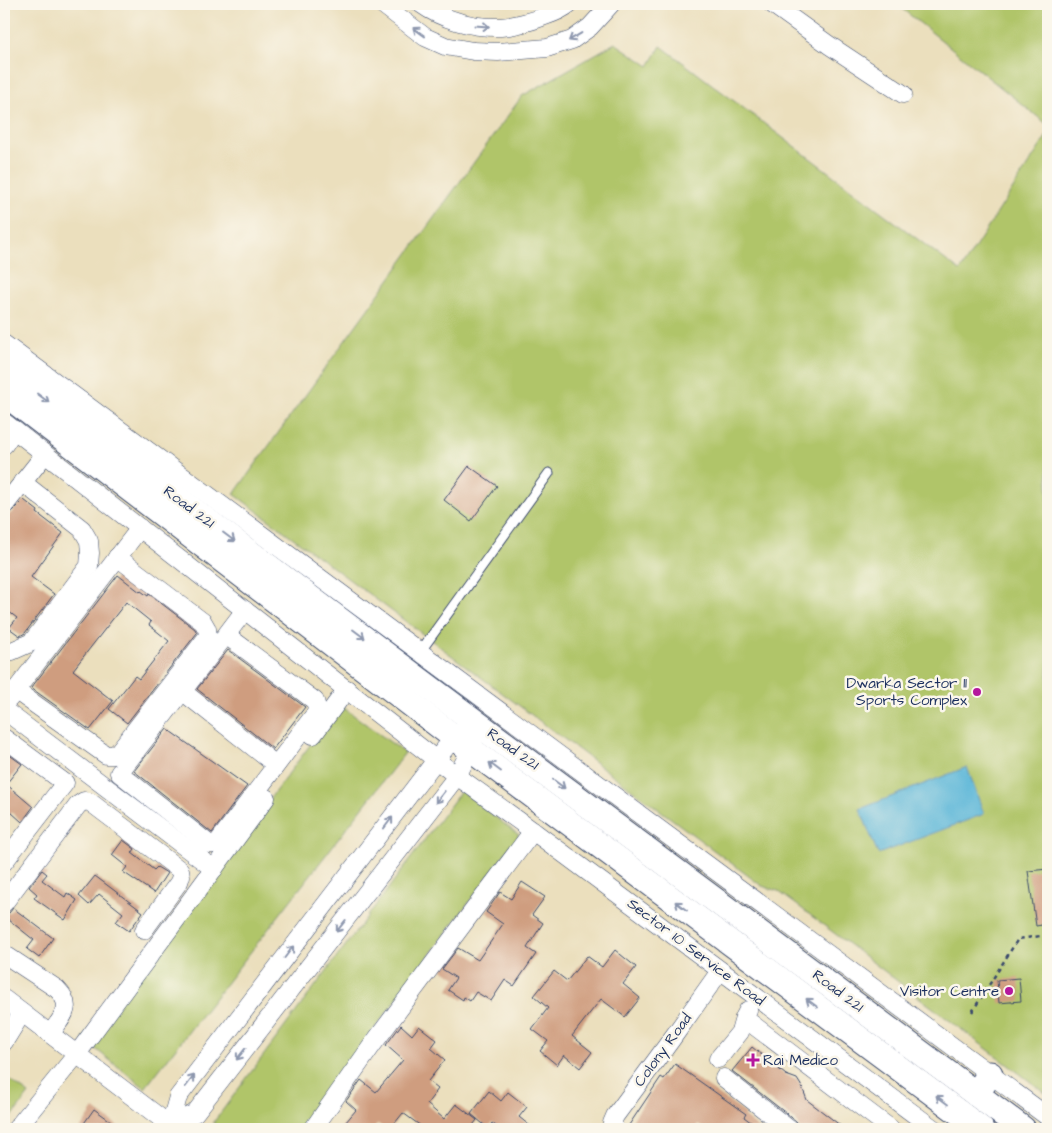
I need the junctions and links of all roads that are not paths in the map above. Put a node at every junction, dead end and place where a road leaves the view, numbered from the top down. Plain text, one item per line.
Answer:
1 (382, 4) edge
2 (421, 4) edge
3 (569, 4) edge
4 (610, 4) edge
5 (772, 4) edge
6 (903, 94) dead end
7 (4, 344) edge
8 (4, 368) edge
9 (4, 393) edge
10 (9, 426) edge
11 (4, 445) edge
12 (45, 454) junction
13 (548, 473) dead end
14 (22, 482) junction
15 (4, 506) edge
16 (140, 528) junction
17 (117, 557) junction
18 (246, 610) junction
19 (226, 635) junction
20 (4, 652) edge
21 (420, 652) junction
22 (347, 689) junction
23 (15, 690) junction
24 (182, 691) junction
25 (4, 705) edge
26 (4, 710) edge
27 (478, 724) junction
28 (4, 738) edge
29 (463, 743) junction
30 (436, 760) junction
31 (276, 765) junction
32 (119, 773) junction
33 (457, 776) junction
34 (109, 790) junction
35 (533, 831) junction
36 (4, 862) edge
37 (214, 869) junction
38 (4, 903) edge
39 (144, 930) dead end
40 (4, 954) edge
41 (720, 971) junction
42 (754, 996) junction
43 (4, 999) edge
44 (22, 1013) junction
45 (744, 1018) junction
46 (50, 1034) junction
47 (4, 1042) edge
48 (77, 1054) junction
49 (718, 1059) dead end
50 (990, 1074) junction
51 (724, 1078) dead end
52 (976, 1094) junction
53 (1048, 1117) edge
54 (173, 1127) edge
55 (16, 1129) edge
56 (313, 1129) edge
57 (616, 1129) edge
58 (789, 1129) edge
59 (891, 1129) edge
60 (934, 1129) edge
61 (981, 1129) edge
62 (1023, 1129) edge

4 -> 1 street
2 -> 3 street
5 - 6 street
7 - 21 street
8 -> 27 main road, Road 221
9 - 29 main road, Road 221
10 - 11 street
10 - 12 street, Sector 10 Service Road
12 - 14 street
12 - 16 street, Sector 10 Service Road
13 - 21 lane
14 - 15 street
14 - 20 street
16 - 17 street
16 - 18 street, Sector 10 Service Road
17 - 23 street
17 - 23 street
18 - 19 street
18 - 22 street, Sector 10 Service Road
19 - 24 street
19 - 31 street
21 - 50 street
22 - 30 street, Sector 10 Service Road
22 - 37 street
23 - 25 street
24 - 31 street
24 - 32 street
26 - 34 street
27 - 29 street
27 -> 52 main road, Road 221
28 - 36 street
29 - 30 street
29 - 33 street
61 -> 29 main road, Road 221
30 - 33 street, Sector 10 Service Road
54 -> 30 street
31 - 32 street
32 - 34 street
33 - 35 street, Sector 10 Service Road
33 -> 54 street
34 - 37 street
35 - 41 street, Sector 10 Service Road
35 - 56 street
37 - 48 street
38 - 39 street
40 - 46 street
41 - 42 street, Sector 10 Service Road
41 - 57 street, Colony Road
42 - 45 street
42 - 60 street, Sector 10 Service Road
43 - 44 street
44 - 46 street
44 - 47 street
45 - 49 street
45 - 59 street
46 - 48 street
48 - 54 street
48 - 55 street
50 - 52 main road
50 - 53 street
51 - 58 street
52 - 62 main road, Road 221

